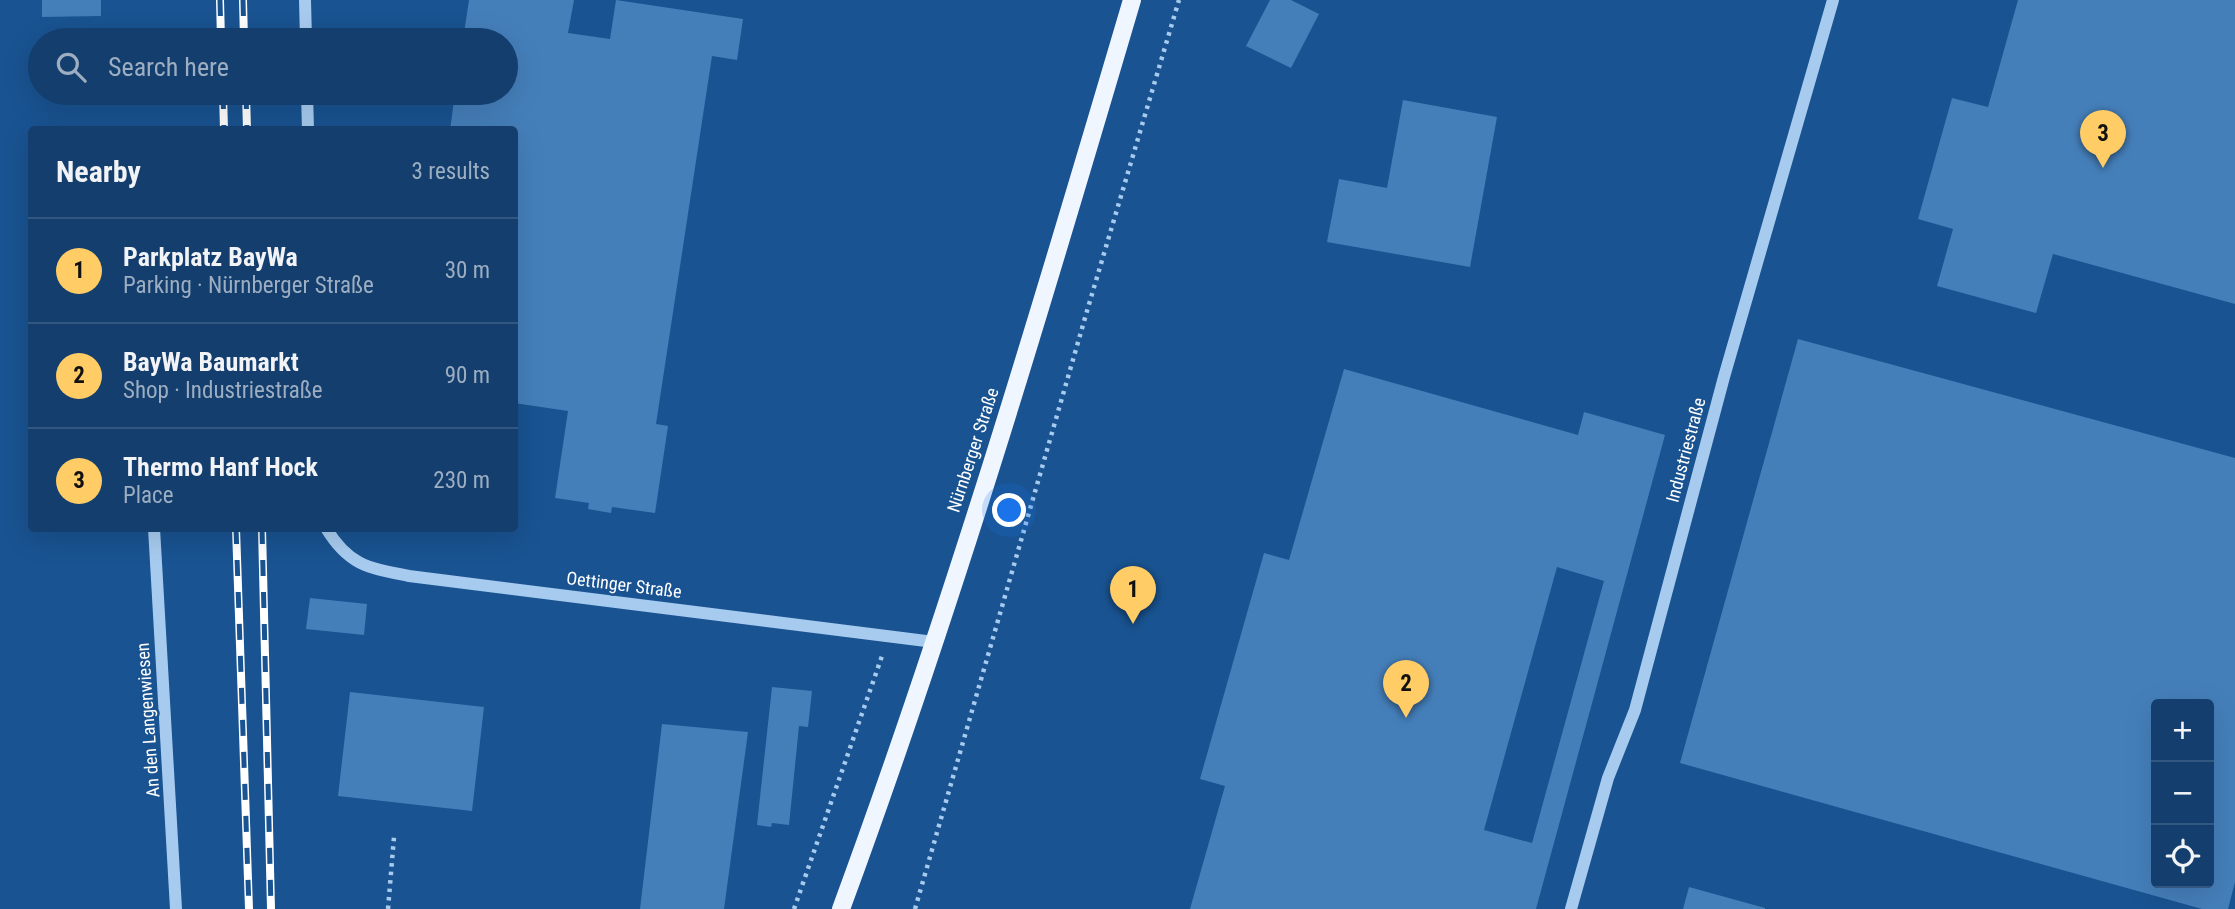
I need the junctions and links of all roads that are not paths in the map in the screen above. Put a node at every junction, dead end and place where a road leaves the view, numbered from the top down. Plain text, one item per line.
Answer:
1 (305, 0) edge
2 (1132, 0) edge
3 (1833, 0) edge
4 (306, 28) edge
5 (307, 105) edge
6 (307, 126) edge
7 (154, 532) edge
8 (328, 532) edge
9 (934, 642) junction
10 (176, 909) edge
11 (841, 909) edge
12 (1571, 909) edge

1 - 4 street
2 - 9 main road, Nürnberger Straße
3 - 12 street, Industriestraße
5 - 6 street
7 - 10 street, An den Langenwiesen
8 - 9 street, Oettinger Straße
9 - 11 main road, Nürnberger Straße

